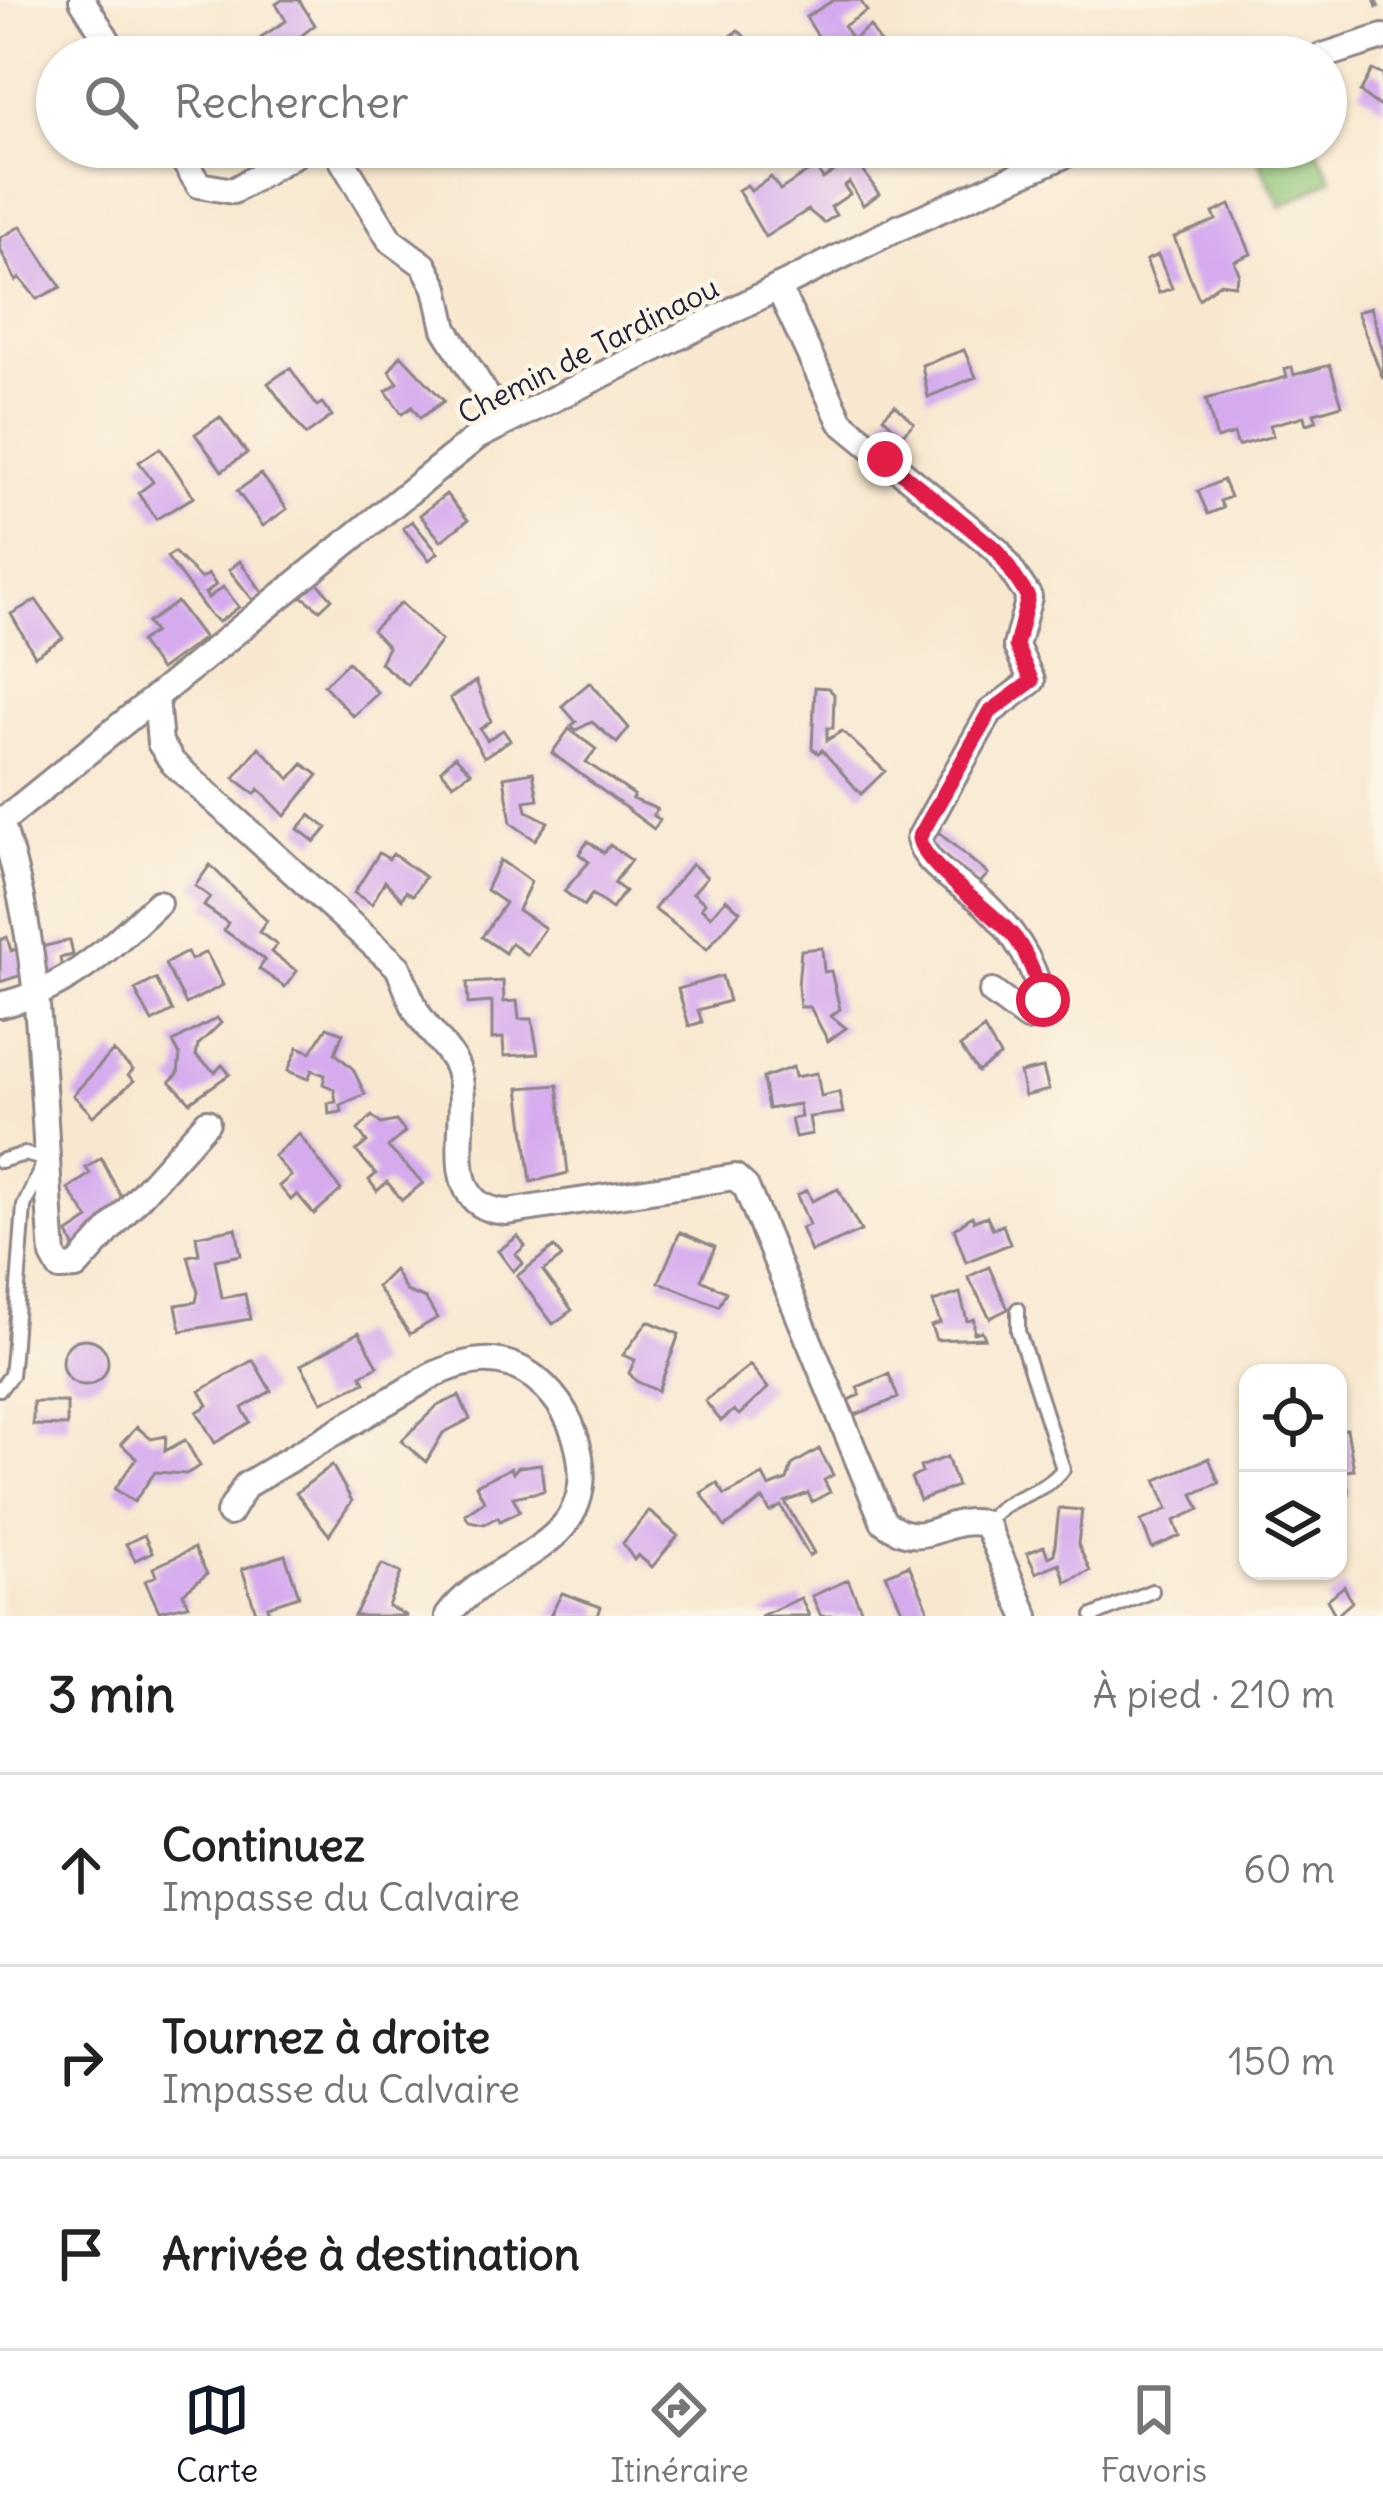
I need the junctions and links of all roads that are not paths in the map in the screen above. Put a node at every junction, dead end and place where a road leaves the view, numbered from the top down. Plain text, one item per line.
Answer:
1 (82, 0) edge
2 (105, 36) edge
3 (1383, 37) edge
4 (1347, 48) edge
5 (188, 168) edge
6 (272, 168) edge
7 (347, 168) edge
8 (1035, 168) edge
9 (778, 287) junction
10 (502, 422) junction
11 (156, 698) junction
12 (1, 820) edge
13 (158, 903) dead end
14 (992, 992) dead end
15 (39, 997) junction
16 (0, 1005) edge
17 (207, 1122) dead end
18 (45, 1160) junction
19 (0, 1161) edge
20 (1018, 1309) dead end
21 (0, 1389) edge
22 (229, 1513) dead end
23 (986, 1524) junction
24 (1152, 1591) dead end
25 (448, 1616) edge
26 (1026, 1616) edge
27 (1093, 1616) edge

1 - 2 street
3 - 4 street
5 - 6 street
7 - 10 street
8 - 9 street, Chemin de Tardinaou
9 - 10 street, Chemin de Tardinaou
9 - 14 street
10 - 11 street, Chemin de Tardinaou
11 - 12 street, Chemin de Tardinaou
11 - 23 street
12 - 15 street
13 - 15 street
15 - 16 street
15 - 18 street
17 - 18 street
18 - 19 lane
18 - 21 lane
20 - 23 lane
22 - 25 street
23 - 26 street
24 - 27 lane

